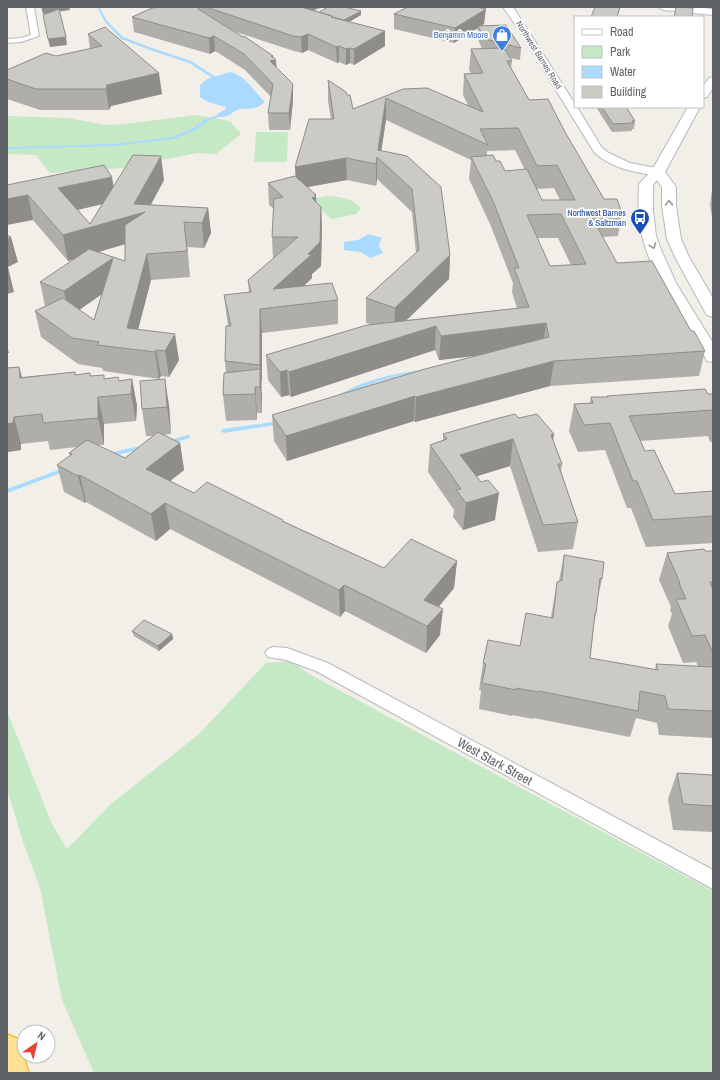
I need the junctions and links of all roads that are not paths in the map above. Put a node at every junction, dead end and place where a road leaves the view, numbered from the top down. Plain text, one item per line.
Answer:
1 (30, 7) edge
2 (328, 7) edge
3 (508, 7) edge
4 (663, 7) edge
5 (713, 12) edge
6 (319, 24) edge
7 (7, 41) edge
8 (713, 80) edge
9 (704, 93) edge
10 (693, 108) edge
11 (658, 172) junction
12 (713, 312) edge
13 (713, 357) edge
14 (272, 653) dead end
15 (713, 880) edge
16 (7, 1050) edge
17 (13, 1073) edge

1 - 7 street
2 - 6 street
3 - 11 street, Northwest Barnes Road
4 - 5 main road
8 - 9 main road
10 - 11 main road
12 -> 11 main road
11 -> 13 main road
14 - 15 street, West Stark Street
16 - 17 highway

